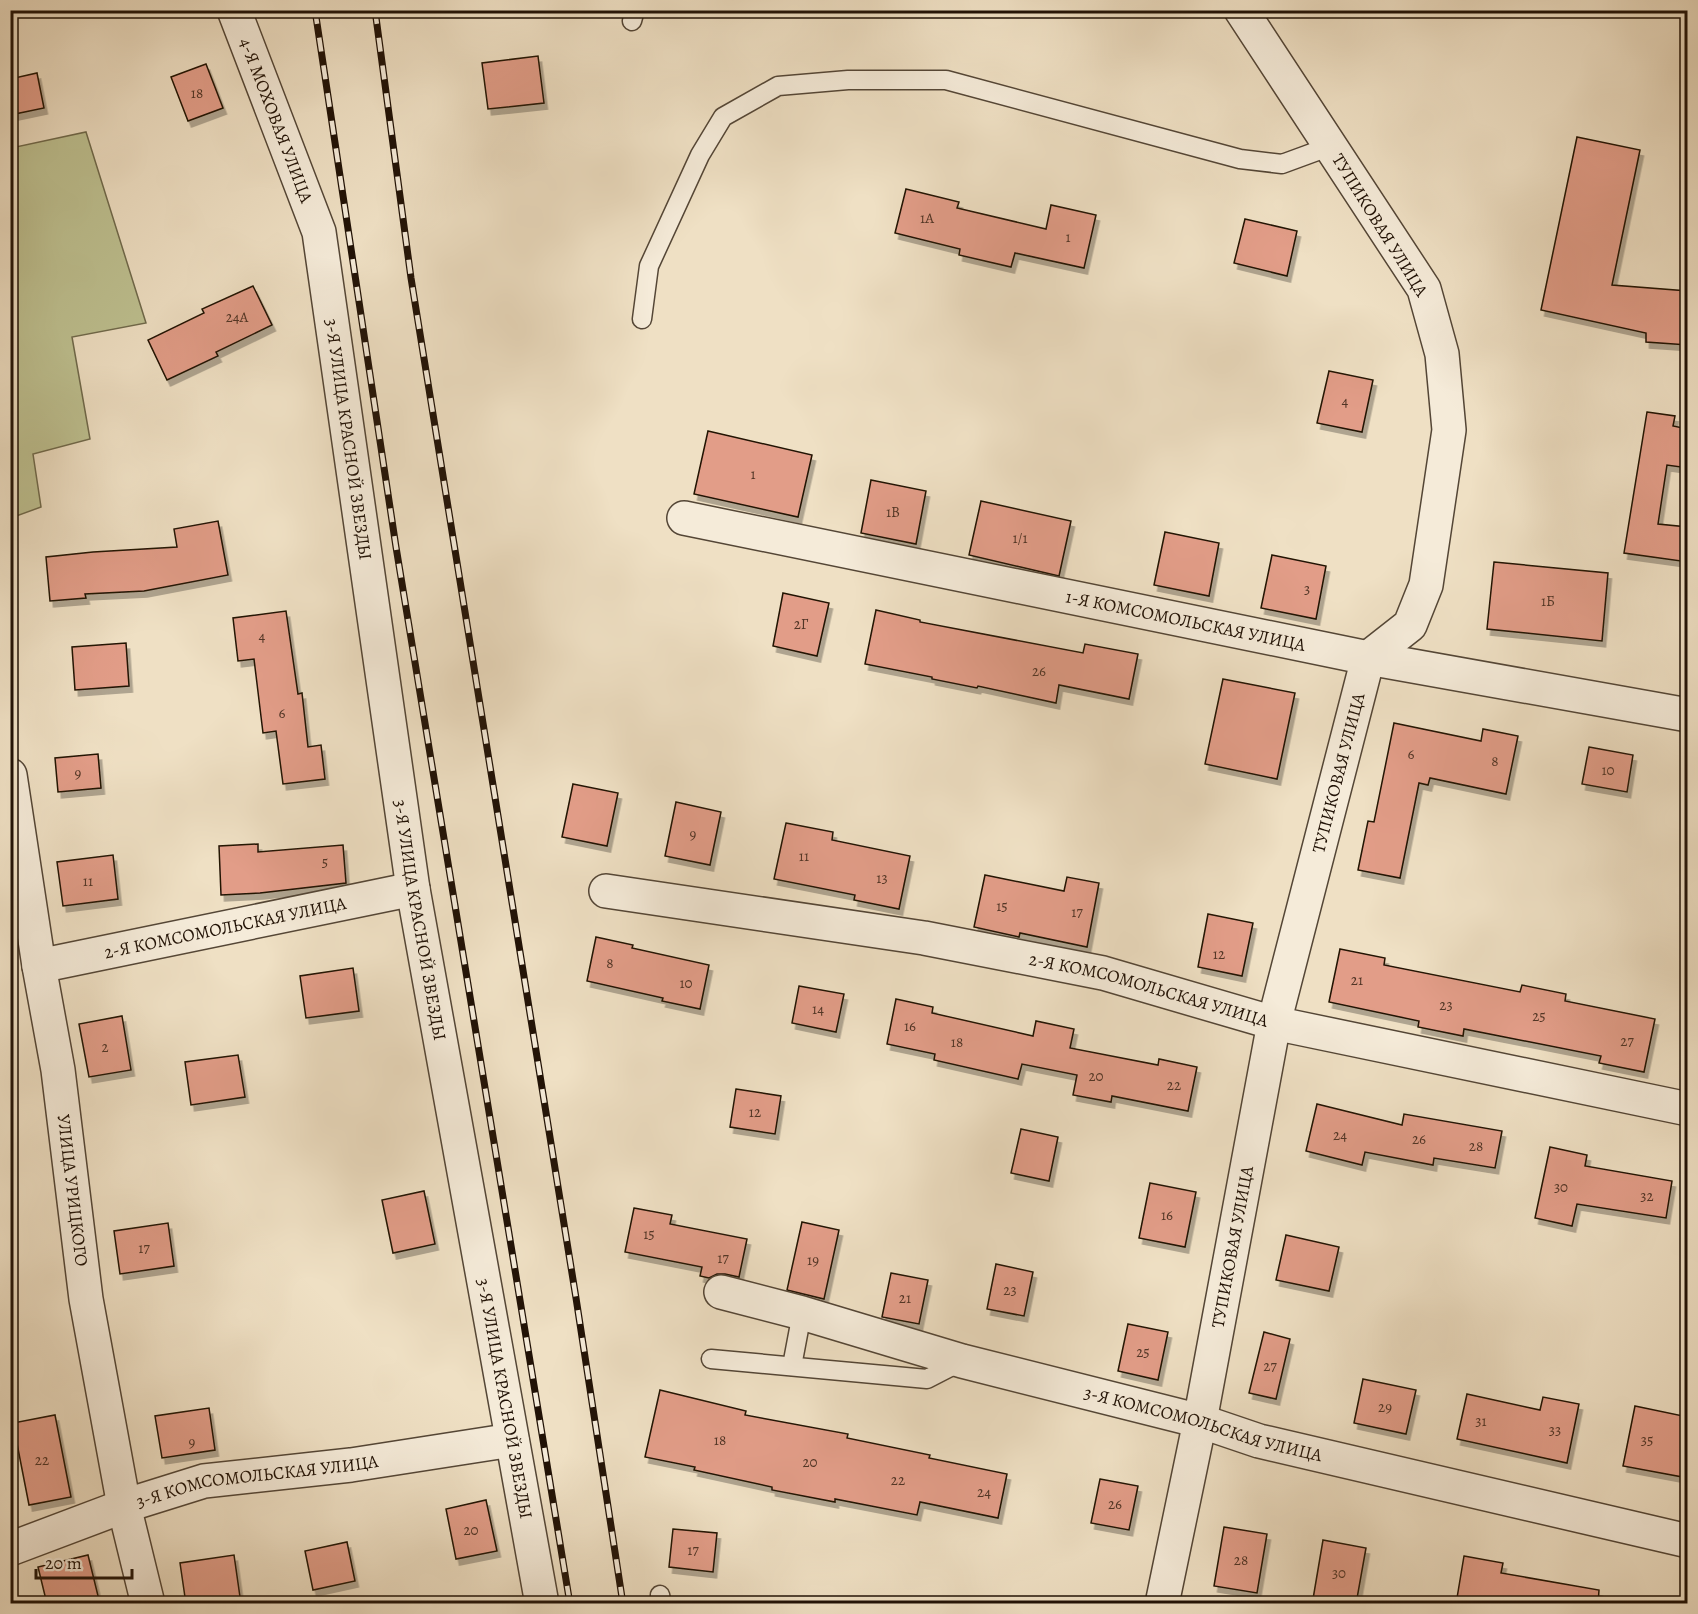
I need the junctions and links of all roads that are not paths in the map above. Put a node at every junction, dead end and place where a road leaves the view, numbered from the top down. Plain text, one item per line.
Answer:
1 (234, 10) edge
2 (1241, 10) edge
3 (1331, 146) junction
4 (319, 232) joint
5 (642, 319) dead end
6 (684, 518) dead end
7 (1368, 658) junction
8 (1688, 715) edge
9 (10, 775) edge
10 (413, 889) junction
11 (606, 891) dead end
12 (39, 966) junction
13 (1274, 1023) junction
14 (1688, 1109) edge
15 (721, 1292) dead end
16 (802, 1313) junction
17 (711, 1359) dead end
18 (962, 1362) junction
19 (792, 1366) junction
20 (1200, 1420) junction
21 (512, 1440) junction
22 (124, 1506) junction
23 (1688, 1541) edge
24 (10, 1549) edge
25 (148, 1604) edge
26 (542, 1604) edge
27 (1162, 1604) edge

1 - 4 street, 4-Я МОХОВАЯ УЛИЦА
2 - 3 street, ТУПИКОВАЯ УЛИЦА
3 - 5 lane
3 - 7 street, ТУПИКОВАЯ УЛИЦА
4 - 10 street, 3-Я УЛИЦА КРАСНОЙ ЗВЕЗДЫ
6 - 7 street, 1-Я КОМСОМОЛЬСКАЯ УЛИЦА
7 - 8 street, 1-Я КОМСОМОЛЬСКАЯ УЛИЦА
7 - 13 street, ТУПИКОВАЯ УЛИЦА
9 - 12 street, УЛИЦА УРИЦКОГО
10 - 12 street, 2-Я КОМСОМОЛЬСКАЯ УЛИЦА
10 - 21 street, 3-Я УЛИЦА КРАСНОЙ ЗВЕЗДЫ
11 - 13 street, 2-Я КОМСОМОЛЬСКАЯ УЛИЦА
12 - 22 street, УЛИЦА УРИЦКОГО
13 - 14 street, 2-Я КОМСОМОЛЬСКАЯ УЛИЦА
13 - 20 street, ТУПИКОВАЯ УЛИЦА
15 - 16 street, 3-Я КОМСОМОЛЬСКАЯ УЛИЦА
16 - 18 street, 3-Я КОМСОМОЛЬСКАЯ УЛИЦА
16 - 19 lane
17 - 19 lane
18 - 19 lane
18 - 20 street, 3-Я КОМСОМОЛЬСКАЯ УЛИЦА
20 - 23 street, 3-Я КОМСОМОЛЬСКАЯ УЛИЦА
20 - 27 street, ТУПИКОВАЯ УЛИЦА
21 - 22 street, 3-Я КОМСОМОЛЬСКАЯ УЛИЦА
21 - 26 street, 3-Я УЛИЦА КРАСНОЙ ЗВЕЗДЫ
22 - 24 street, 3-Я КОМСОМОЛЬСКАЯ УЛИЦА
22 - 25 street, УЛИЦА УРИЦКОГО

